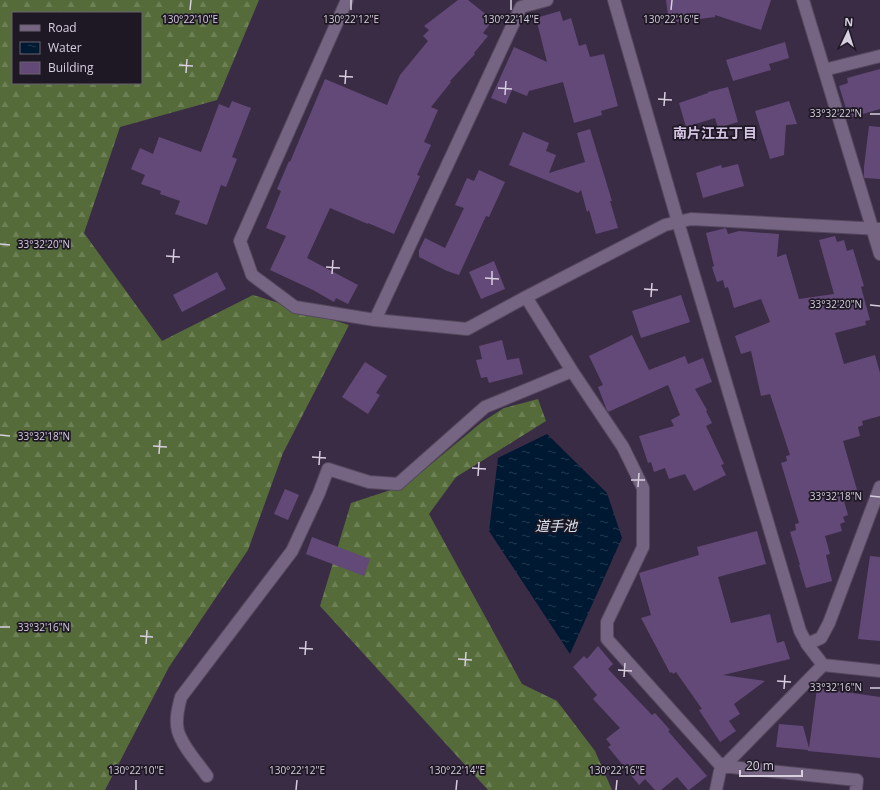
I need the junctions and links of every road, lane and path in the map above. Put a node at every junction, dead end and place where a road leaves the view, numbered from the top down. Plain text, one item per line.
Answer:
1 (347, 0) edge
2 (547, 0) edge
3 (614, 0) edge
4 (803, 0) edge
5 (880, 56) edge
6 (824, 70) junction
7 (678, 222) junction
8 (876, 229) edge
9 (880, 254) edge
10 (526, 297) junction
11 (375, 320) junction
12 (572, 371) junction
13 (880, 487) edge
14 (807, 644) junction
15 (823, 665) junction
16 (880, 672) edge
17 (721, 766) junction
18 (207, 776) dead end
19 (716, 790) edge
20 (856, 790) edge

1 - 11 street
2 - 11 street
3 - 7 street
4 - 6 street
5 - 6 street
6 - 8 street
7 - 8 street
7 - 10 street
7 - 14 street
8 - 9 street
10 - 11 street
10 - 12 street
12 - 17 street
12 - 18 street
13 - 14 street
14 - 15 street
15 - 16 street
15 - 17 street
17 - 19 street
17 - 20 street

